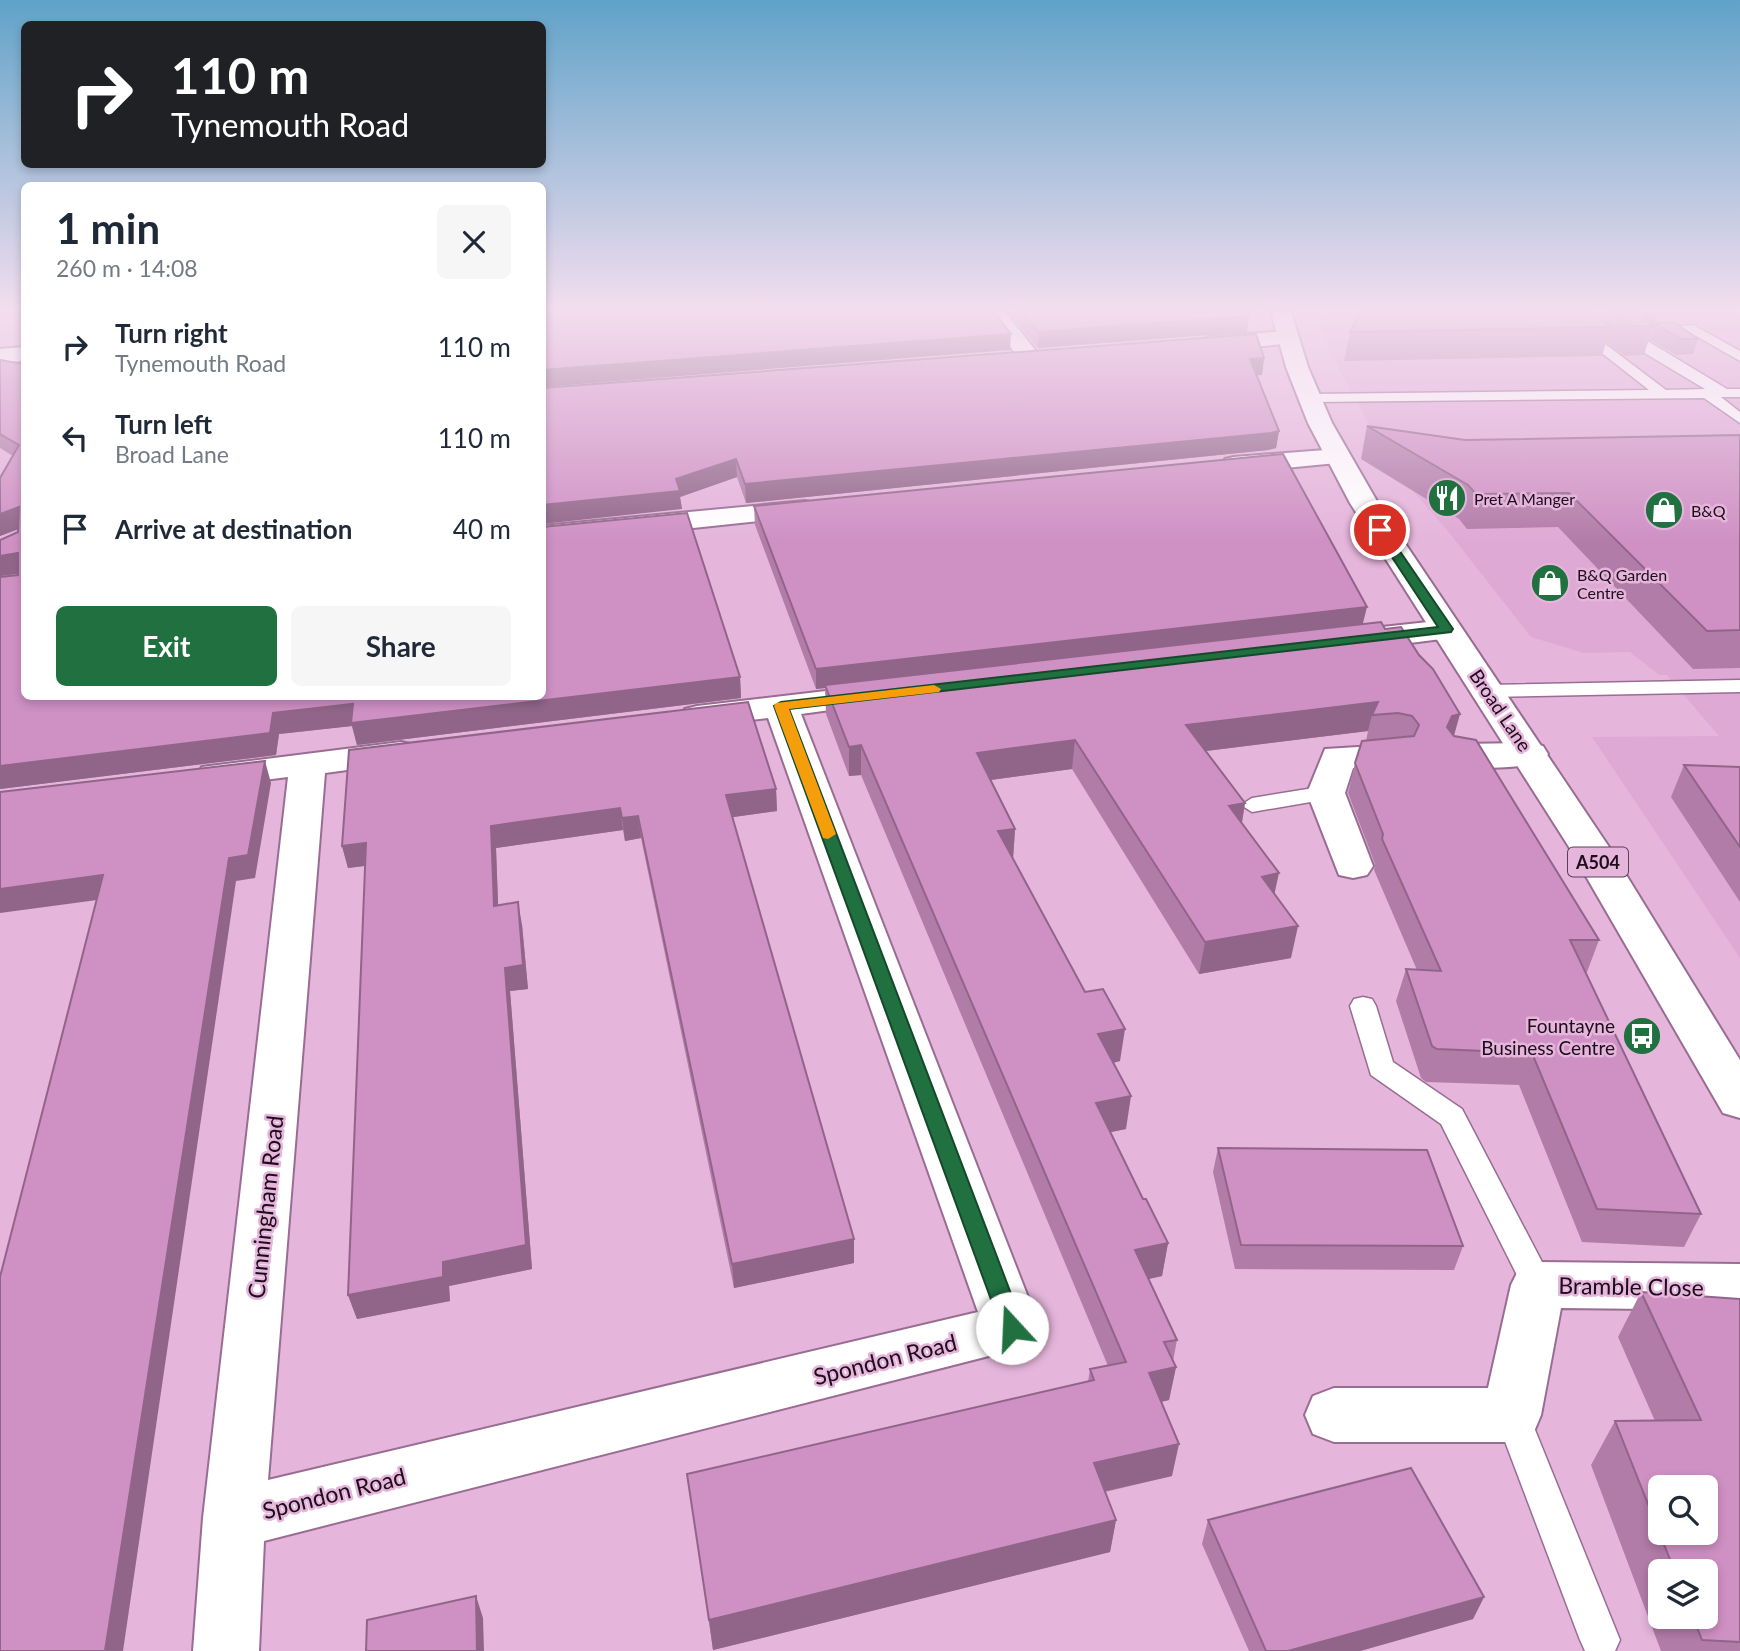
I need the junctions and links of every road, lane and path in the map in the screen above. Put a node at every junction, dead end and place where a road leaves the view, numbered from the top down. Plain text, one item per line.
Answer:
1 (1308, 389) edge
2 (1658, 389) edge
3 (1717, 389) edge
4 (1707, 393) junction
5 (1724, 393) junction
6 (1740, 393) edge
7 (1664, 394) junction
8 (1311, 398) junction
9 (1740, 419) edge
10 (1338, 457) junction
11 (1210, 467) edge
12 (827, 507) edge
13 (546, 535) edge
14 (1446, 629) junction
15 (1328, 643) edge
16 (1740, 686) edge
17 (1488, 691) junction
18 (908, 692) edge
19 (781, 706) junction
20 (671, 720) edge
21 (438, 748) edge
22 (1530, 754) junction
23 (1459, 755) edge
24 (1391, 756) edge
25 (308, 764) junction
26 (187, 779) edge
27 (1326, 793) junction
28 (1252, 805) dead end
29 (1353, 866) dead end
30 (1363, 1006) dead end
31 (1739, 1096) edge
32 (1538, 1285) junction
33 (1740, 1287) edge
34 (1334, 1415) dead end
35 (1513, 1415) junction
36 (234, 1518) junction
37 (1600, 1640) dead end
38 (226, 1651) edge

1 - 8 street, Broad Lane / A504
2 - 7 lane
3 - 5 lane
4 - 5 lane
4 - 7 lane
4 - 9 lane
5 - 6 lane
7 - 8 lane
8 - 10 street, Broad Lane / A504
10 - 11 street
10 - 14 street, Broad Lane / A504
12 - 13 street
14 - 15 street
14 - 17 street, Broad Lane / A504
16 - 17 lane
17 - 22 street, Broad Lane / A504
18 - 19 street
19 - 20 street
19 - 36 street, Spondon Road
21 - 25 street
22 - 23 street
22 - 31 street, Broad Lane / A504
24 - 27 street
25 - 26 street
25 - 36 street, Cunningham Road
27 - 28 lane
27 - 29 street
30 - 32 lane
32 - 33 street, Bramble Close
32 - 35 street, Bramble Close
34 - 35 street
35 - 37 lane
36 - 38 street, Cunningham Road

